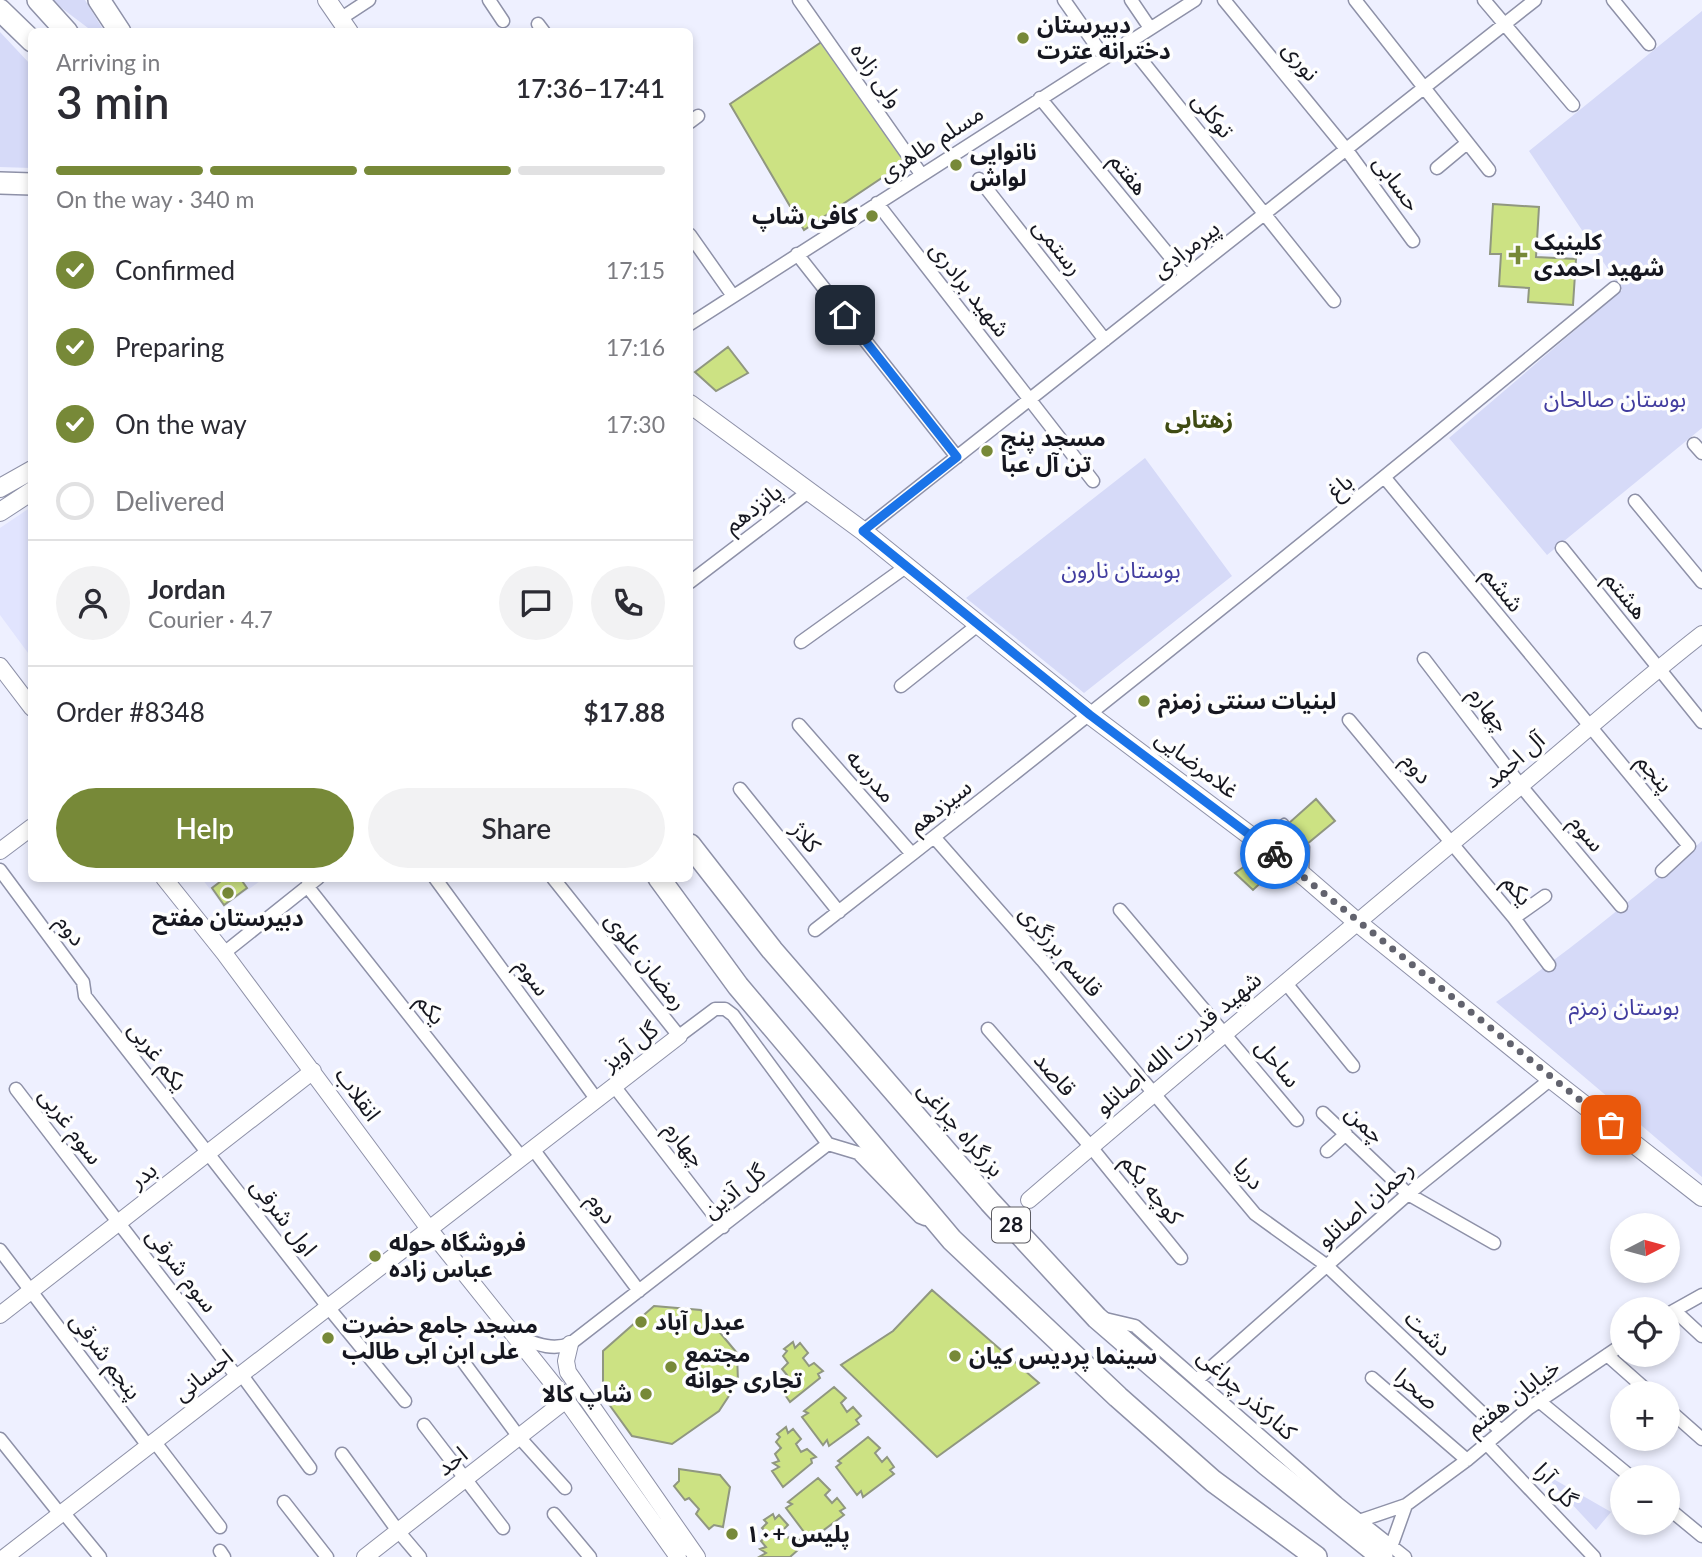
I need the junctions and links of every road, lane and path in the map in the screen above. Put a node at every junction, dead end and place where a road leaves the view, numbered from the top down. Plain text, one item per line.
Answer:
1 (38, 0) edge
2 (99, 0) edge
3 (327, 0) edge
4 (369, 0) edge
5 (489, 0) edge
6 (799, 0) edge
7 (1064, 0) edge
8 (1131, 0) edge
9 (1195, 0) edge
10 (1224, 0) edge
11 (1355, 0) edge
12 (1484, 0) edge
13 (1535, 0) edge
14 (1613, 0) edge
15 (0, 10) edge
16 (503, 21) dead end
17 (344, 25) edge
18 (1503, 25) junction
19 (63, 28) edge
20 (118, 28) edge
21 (1150, 28) junction
22 (28, 37) edge
23 (1128, 42) junction
24 (1649, 44) dead end
25 (1104, 57) junction
26 (1423, 88) junction
27 (1040, 98) junction
28 (1573, 106) dead end
29 (1467, 143) junction
30 (1346, 149) junction
31 (1437, 168) dead end
32 (1489, 170) dead end
33 (921, 174) junction
34 (979, 179) dead end
35 (0, 183) edge
36 (28, 184) edge
37 (877, 203) junction
38 (1265, 214) junction
39 (693, 239) edge
40 (1413, 241) dead end
41 (797, 254) junction
42 (1186, 276) junction
43 (1614, 288) dead end
44 (733, 296) junction
45 (1334, 301) dead end
46 (693, 322) edge
47 (1105, 340) junction
48 (1029, 400) junction
49 (693, 406) edge
50 (957, 457) junction
51 (28, 472) edge
52 (1384, 478) junction
53 (1093, 481) dead end
54 (0, 488) edge
55 (808, 492) junction
56 (28, 494) edge
57 (1635, 501) dead end
58 (0, 512) edge
59 (863, 531) junction
60 (1562, 548) dead end
61 (906, 566) junction
62 (693, 580) edge
63 (1702, 582) edge
64 (979, 624) junction
65 (1702, 634) edge
66 (801, 642) dead end
67 (1423, 659) dead end
68 (0, 666) edge
69 (1658, 668) junction
70 (901, 686) dead end
71 (28, 703) edge
72 (1090, 715) junction
73 (1349, 720) dead end
74 (1702, 722) edge
75 (799, 725) dead end
76 (1588, 726) junction
77 (1521, 786) junction
78 (740, 789) dead end
79 (28, 830) edge
80 (934, 837) junction
81 (1257, 840) junction
82 (1452, 842) junction
83 (693, 849) edge
84 (0, 851) edge
85 (912, 854) junction
86 (0, 870) edge
87 (1662, 871) dead end
88 (1305, 877) junction
89 (167, 882) edge
90 (312, 882) edge
91 (438, 882) edge
92 (557, 882) edge
93 (662, 882) edge
94 (1545, 896) dead end
95 (1620, 906) dead end
96 (1119, 910) dead end
97 (839, 912) junction
98 (1514, 918) junction
99 (1357, 922) junction
100 (815, 930) dead end
101 (224, 953) junction
102 (1549, 965) dead end
103 (83, 982) joint
104 (1285, 982) junction
105 (988, 1029) dead end
106 (1226, 1032) junction
107 (679, 1036) junction
108 (1353, 1066) dead end
109 (313, 1071) junction
110 (1551, 1079) junction
111 (614, 1086) junction
112 (16, 1089) dead end
113 (1154, 1093) junction
114 (597, 1100) junction
115 (1323, 1113) dead end
116 (1297, 1119) dead end
117 (1346, 1134) junction
118 (828, 1144) junction
119 (1091, 1147) junction
120 (1327, 1151) dead end
121 (207, 1153) junction
122 (527, 1154) junction
123 (1408, 1194) junction
124 (1702, 1197) edge
125 (1029, 1200) dead end
126 (930, 1221) junction
127 (119, 1223) junction
128 (723, 1227) junction
129 (429, 1229) junction
130 (1494, 1243) dead end
131 (0, 1250) edge
132 (1181, 1258) dead end
133 (1326, 1265) junction
134 (31, 1291) junction
135 (639, 1291) junction
136 (1702, 1295) edge
137 (328, 1307) junction
138 (1680, 1307) edge
139 (0, 1315) edge
140 (1097, 1318) junction
141 (1680, 1319) edge
142 (515, 1336) junction
143 (1702, 1336) edge
144 (570, 1344) junction
145 (1610, 1353) edge
146 (1607, 1355) junction
147 (459, 1356) dead end
148 (239, 1376) junction
149 (1372, 1378) dead end
150 (1198, 1379) junction
151 (1636, 1381) edge
152 (566, 1400) junction
153 (405, 1401) dead end
154 (1539, 1401) junction
155 (1680, 1420) edge
156 (424, 1425) dead end
157 (1501, 1431) junction
158 (519, 1437) junction
159 (0, 1439) edge
160 (1702, 1439) edge
161 (1486, 1443) junction
162 (151, 1444) junction
163 (342, 1454) dead end
164 (1467, 1460) junction
165 (1616, 1465) edge
166 (310, 1468) dead end
167 (464, 1478) junction
168 (565, 1488) dead end
169 (284, 1502) dead end
170 (1406, 1505) junction
171 (61, 1513) junction
172 (554, 1514) dead end
173 (1680, 1518) edge
174 (1359, 1521) junction
175 (220, 1527) dead end
176 (503, 1528) dead end
177 (398, 1531) junction
178 (1702, 1536) edge
179 (1386, 1552) edge
180 (5, 1557) edge
181 (100, 1557) edge
182 (327, 1557) edge
183 (365, 1557) edge
184 (420, 1557) edge
185 (590, 1557) edge
186 (678, 1557) edge
187 (697, 1557) edge
188 (1316, 1557) edge
189 (1405, 1557) edge
190 (1594, 1557) edge

1 - 19 highway
2 - 20 highway
3 - 17 main road
4 - 17 street
5 - 16 street
6 - 33 street, ولی زاده
7 - 25 street
8 - 21 street
9 - 21 street, مسلم طاهری
10 - 30 street, نوری
11 - 26 street
12 - 18 street
13 - 18 street, پیرمرادی
14 - 24 street
15 - 22 highway
18 - 26 street, پیرمرادی
18 - 28 street
21 - 23 street, مسلم طاهری
23 - 25 street, مسلم طاهری
23 - 38 street, توکلی
25 - 27 street, مسلم طاهری
26 - 29 street
26 - 30 street, پیرمرادی
27 - 33 street, مسلم طاهری
27 - 42 street, هفتم
29 - 31 street
29 - 32 street
30 - 38 street, پیرمرادی
30 - 40 street, حسابی
33 - 37 street, مسلم طاهری
34 - 47 street, رستمی
35 - 36 highway
37 - 41 street, مسلم طاهری
37 - 48 street, شهید برادری
38 - 42 street, پیرمرادی
38 - 45 street, توکلی
39 - 44 street
41 - 44 street, مسلم طاهری
41 - 50 street
42 - 47 street, پیرمرادی
43 - 52 street, باغ
44 - 46 street, مسلم طاهری
47 - 48 street, پیرمرادی
48 - 50 street, پیرمرادی
48 - 53 street
49 - 55 main road, غلامرضایی
50 - 59 street, پیرمرادی
51 - 54 main road
52 - 72 street, باغ
52 - 76 street, ششم
55 - 59 main road, غلامرضایی
55 - 62 street, پانزدهم
56 - 58 main road
57 - 63 street
59 - 61 main road, غلامرضایی
60 - 69 street, هشتم
61 - 64 main road, غلامرضایی
61 - 66 street
64 - 70 street
64 - 72 main road, غلامرضایی
65 - 69 street, آل احمد
67 - 77 street, چهارم
68 - 71 street
69 - 74 street
69 - 76 street, آل احمد
72 - 80 street, سیزدهم
72 - 81 main road, غلامرضایی
73 - 82 street, دوم
75 - 85 street, مدرسه
76 - 77 street, آل احمد
76 - 87 street, پنجم
77 - 82 street, آل احمد
77 - 95 street, سوم
78 - 97 street, کلاژ
79 - 84 street
80 - 85 street, سیزدهم
80 - 113 street, قاسم برزگری
81 - 88 main road, غلامرضایی
81 - 88 lane
82 - 98 street, یکم
82 - 99 street, آل احمد
83 - 140 highway, بزرگراه چراغی / 28
85 - 97 street, سیزدهم
86 - 103 street, دوم
88 - 99 main road, غلامرضایی
89 - 101 street, انقلاب
90 - 101 street
90 - 122 street, یکم
91 - 114 street, سوم
92 - 107 street, رمضان علوی
93 - 126 highway, 28
94 - 98 street
96 - 106 street, ساحل
97 - 100 street, سیزدهم
98 - 102 street, یکم
99 - 104 street, شهید قدرت الله اصانلو
99 - 110 main road, غلامرضایی
101 - 109 street, انقلاب
103 - 121 street, یکم غربی
104 - 106 street, شهید قدرت الله اصانلو
104 - 108 street
105 - 119 street, قاصد
106 - 113 street, شهید قدرت الله اصانلو
106 - 116 street, ساحل
107 - 111 street, گل آویز
107 - 118 street, گل آویز
109 - 121 street, بدر
109 - 129 street, انقلاب
110 - 123 street, رحمان اصانلو
110 - 124 main road, غلامرضایی
111 - 114 street, گل آویز
111 - 128 street, چهارم
112 - 127 street, سوم غربی
113 - 119 street, شهید قدرت الله اصانلو
113 - 133 street, دریا
114 - 122 street, گل آویز
115 - 117 street, چمن
117 - 120 street
117 - 123 street, چمن
118 - 126 street
118 - 128 street, گل آذین
119 - 125 street, شهید قدرت الله اصانلو
119 - 132 street, کوچه یکم
121 - 127 street, بدر
121 - 137 street, اول شرقی
122 - 129 street, گل آویز
122 - 135 street, دوم
123 - 130 street, چمن
123 - 133 street, رحمان اصانلو
126 - 188 highway, 28
127 - 134 street, بدر
127 - 148 street, سوم شرقی
128 - 135 street, گل آذین
129 - 137 street, احسانی
129 - 142 street, انقلاب
131 - 134 street, پنجم شرقی
133 - 150 street, رحمان اصانلو
133 - 157 street, دشت
134 - 139 street, بدر
134 - 162 street, پنجم شرقی
135 - 144 street, گل آذین
136 - 138 street
137 - 148 street, احسانی
137 - 153 street
140 - 150 street, کنارکذر چراغی
140 - 179 highway, بزرگراه چراغی / 28
141 - 143 street
142 - 144 street
142 - 152 street, انقلاب
144 - 187 street
145 - 146 street, خیابان هفتم
146 - 151 street
146 - 154 street, خیابان هفتم
147 - 158 street
148 - 162 street, احسانی
148 - 166 street
149 - 164 street, صحرا
150 - 174 street, کنارکذر چراغی
152 - 158 street, احد
152 - 186 street, انقلاب
154 - 157 street, خیابان هفتم
154 - 165 street
155 - 160 street
156 - 167 street
157 - 161 street, خیابان هفتم
158 - 167 street, احد
158 - 168 street
159 - 171 street
161 - 164 street, خیابان هفتم
161 - 190 street, گل آرا
162 - 171 street, احسانی
162 - 175 street
163 - 177 street
164 - 170 street, خیابان هفتم
167 - 176 street
167 - 177 street, احد
169 - 182 street
170 - 174 street
170 - 179 street
171 - 180 street, احسانی
171 - 181 street
172 - 185 street
173 - 178 street
174 - 179 street, کنارکذر چراغی
177 - 183 street, احد
177 - 184 street
179 - 189 street, کنارکذر چراغی

